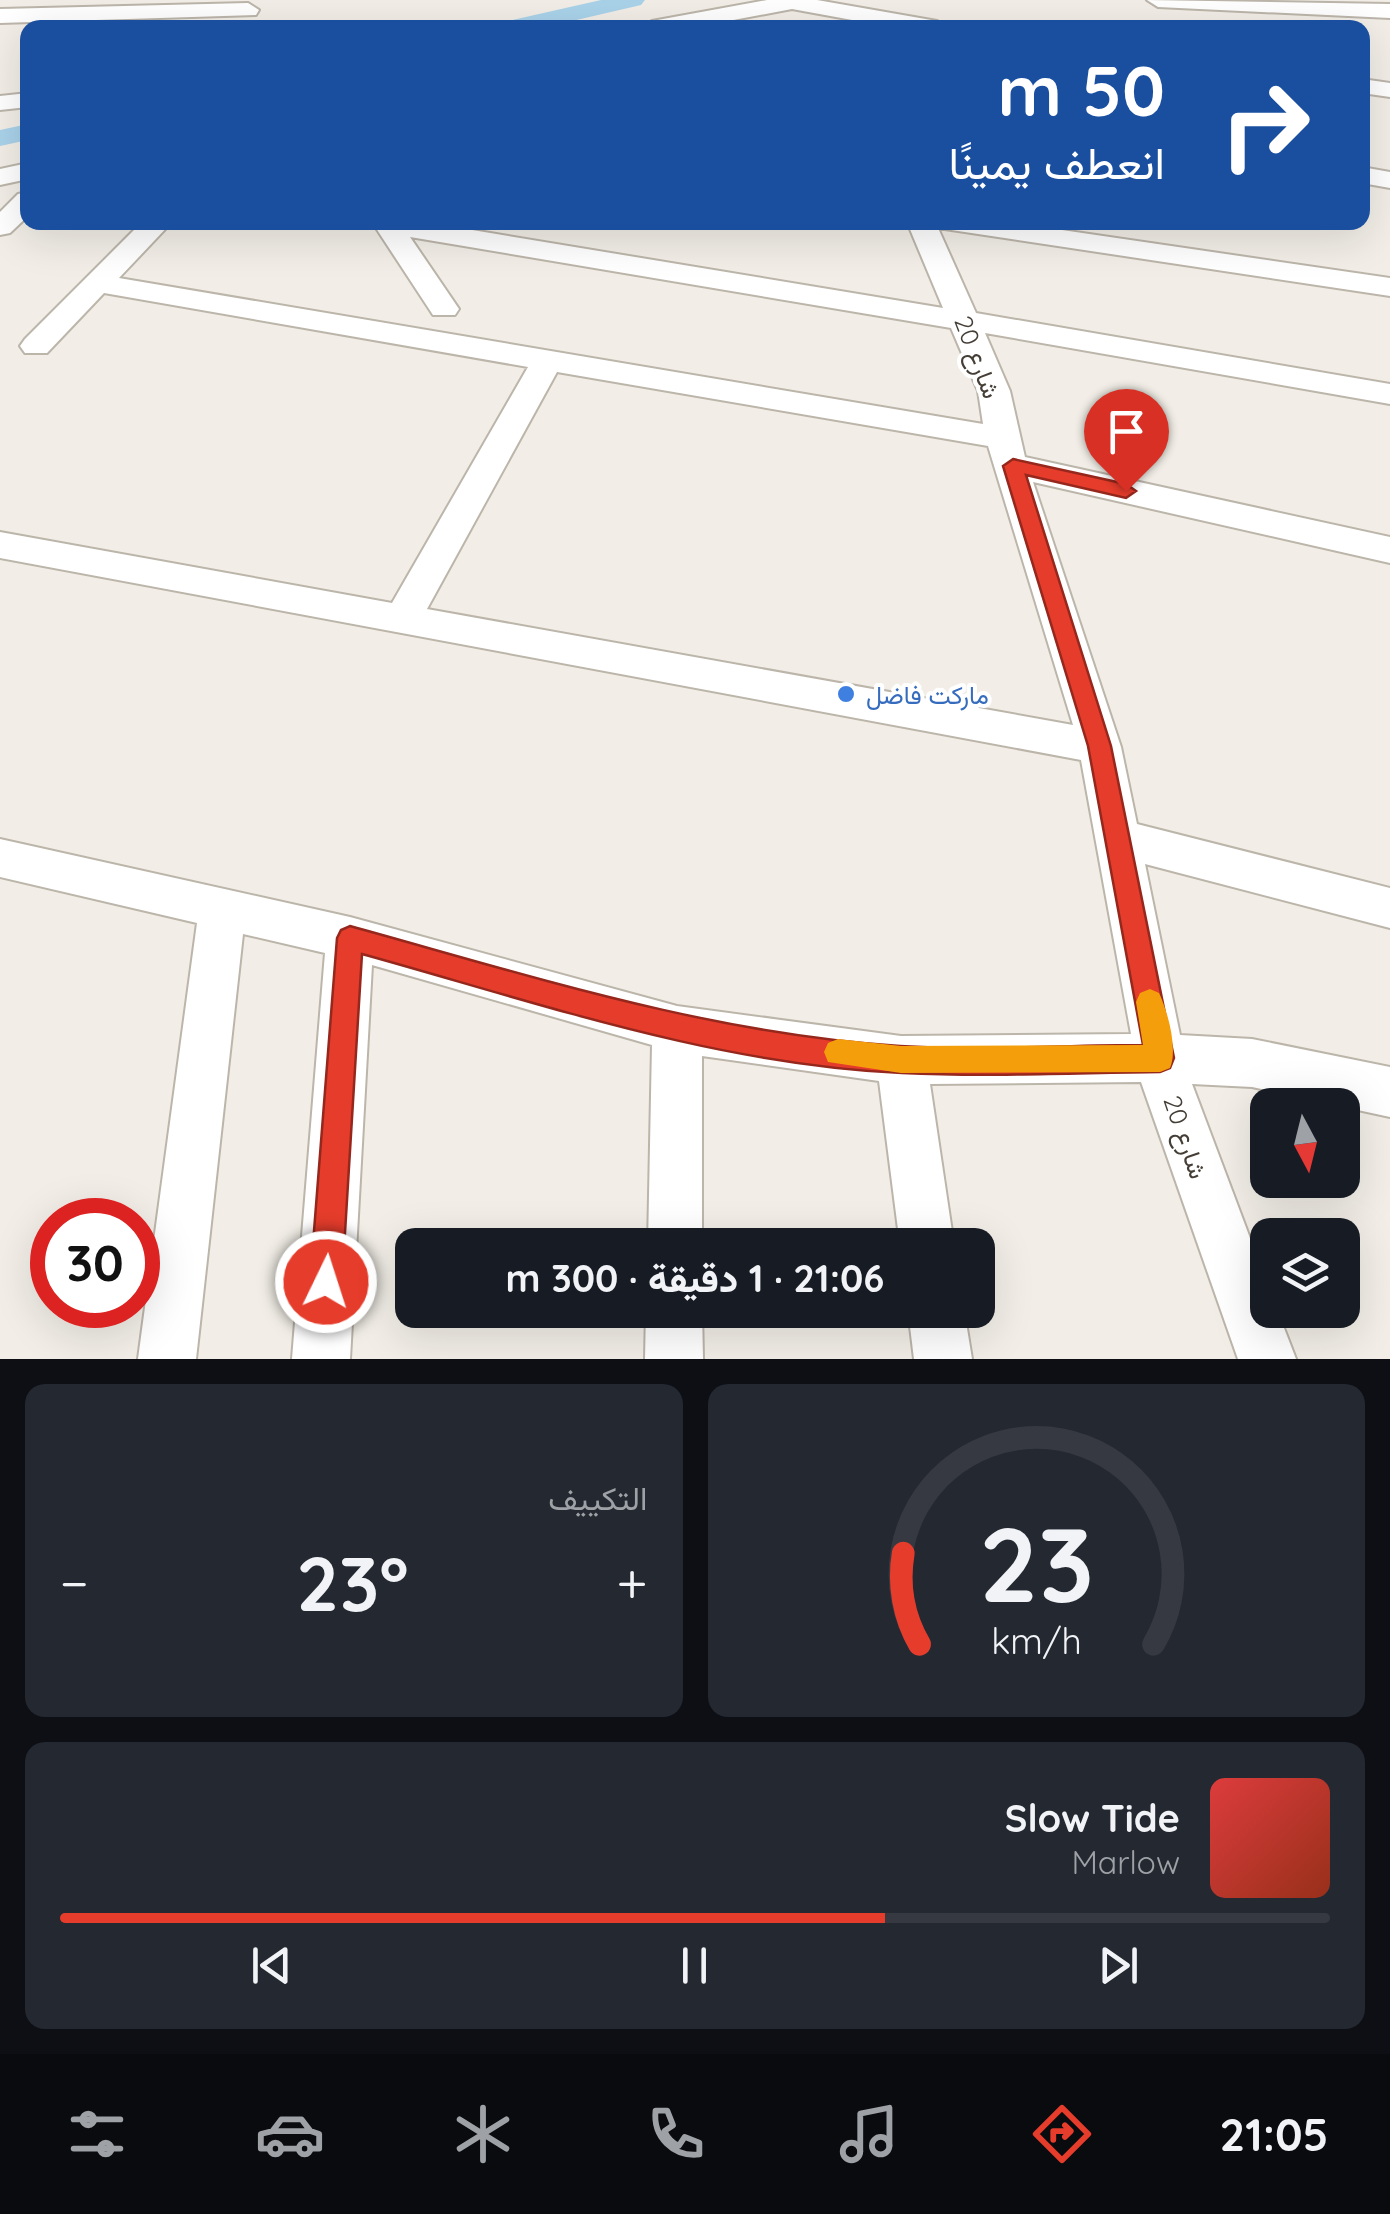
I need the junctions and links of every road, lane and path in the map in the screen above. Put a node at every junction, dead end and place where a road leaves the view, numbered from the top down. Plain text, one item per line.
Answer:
1 (1158, 0) edge
2 (797, 1) edge
3 (1390, 11) edge
4 (247, 12) edge
5 (95, 14) edge
6 (0, 16) edge
7 (880, 16) edge
8 (696, 20) edge
9 (20, 208) edge
10 (0, 227) edge
11 (151, 230) edge
12 (392, 230) edge
13 (424, 230) edge
14 (925, 230) edge
15 (1001, 230) edge
16 (101, 284) junction
17 (1390, 287) edge
18 (444, 309) dead end
19 (965, 320) junction
20 (36, 346) dead end
21 (547, 362) junction
22 (1390, 394) edge
23 (1008, 452) junction
24 (0, 545) edge
25 (1390, 550) edge
26 (402, 619) junction
27 (1100, 746) junction
28 (1120, 838) junction
29 (0, 858) edge
30 (1390, 908) edge
31 (222, 912) junction
32 (350, 938) junction
33 (678, 1029) junction
34 (1160, 1058) junction
35 (901, 1060) junction
36 (1390, 1092) edge
37 (675, 1228) edge
38 (925, 1228) edge
39 (674, 1328) edge
40 (939, 1328) edge
41 (167, 1359) edge
42 (321, 1359) edge
43 (674, 1359) edge
44 (943, 1359) edge
45 (1266, 1359) edge

1 - 3 street
2 - 7 street
2 - 8 street
4 - 5 street
5 - 6 street
9 - 10 street
11 - 16 street
12 - 18 street
13 - 19 street
14 - 19 street, شارع 20
15 - 17 street
16 - 20 street
16 - 21 street
19 - 22 street
19 - 23 street, شارع 20
21 - 23 street
21 - 26 street
23 - 25 street
23 - 27 street, شارع 20
24 - 26 street
26 - 27 street
27 - 28 street, شارع 20
28 - 30 street
28 - 34 street, شارع 20
29 - 31 street
31 - 32 street
31 - 41 street
32 - 33 street
32 - 42 street
33 - 35 street
33 - 37 street
34 - 35 street
34 - 36 street
34 - 45 street, شارع 20
35 - 38 street
39 - 43 street
40 - 44 street

